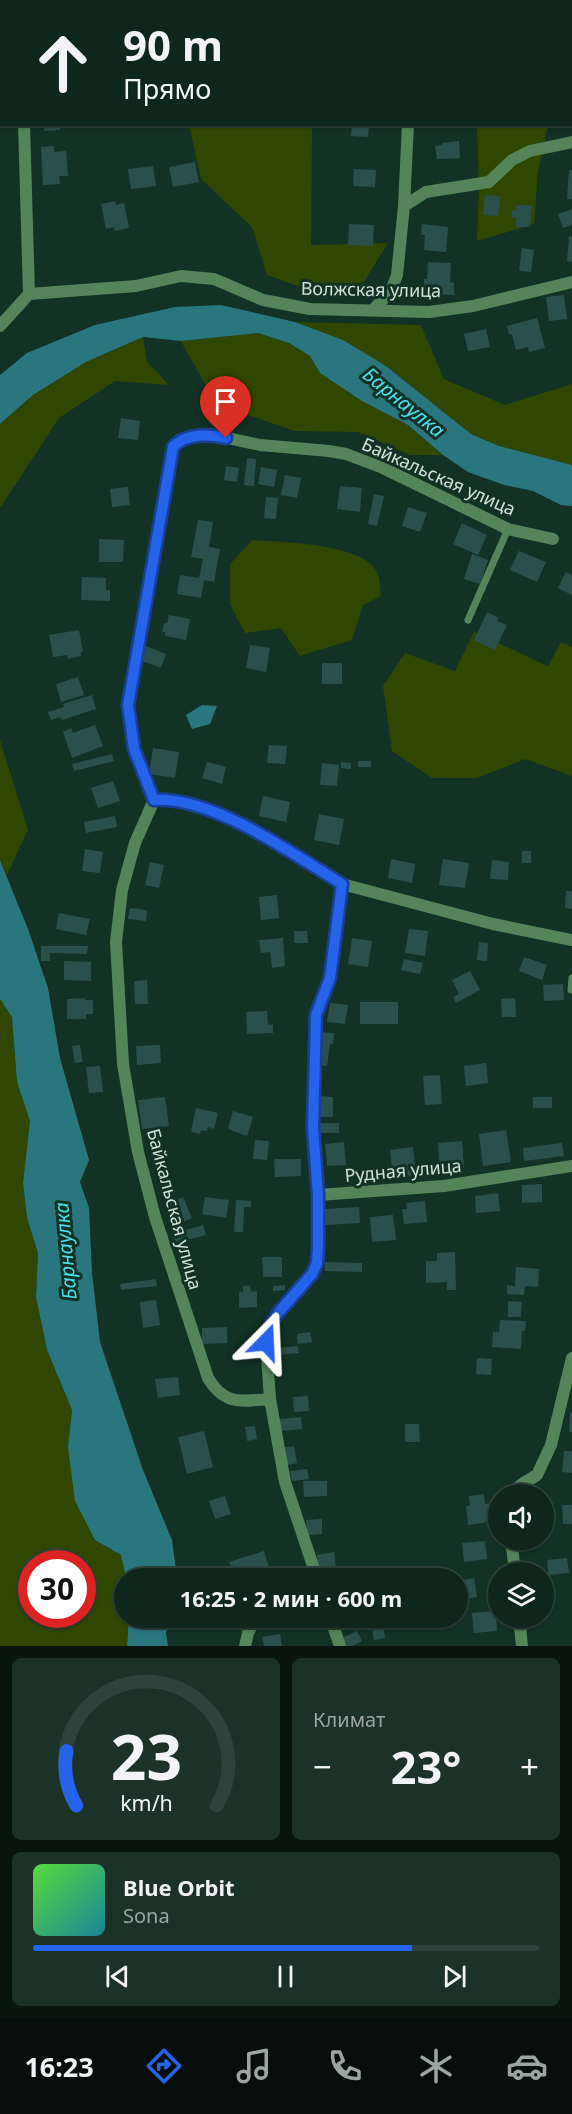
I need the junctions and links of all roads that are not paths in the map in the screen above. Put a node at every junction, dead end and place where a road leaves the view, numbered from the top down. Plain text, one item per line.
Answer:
1 (24, 126) edge
2 (408, 126) edge
3 (572, 142) edge
4 (404, 206) junction
5 (572, 282) edge
6 (29, 294) junction
7 (373, 310) junction
8 (0, 326) edge
9 (508, 529) junction
10 (553, 539) dead end
11 (468, 620) dead end
12 (154, 800) junction
13 (342, 884) junction
14 (572, 940) edge
15 (572, 978) edge
16 (571, 990) edge
17 (572, 1166) edge
18 (318, 1195) junction
19 (572, 1358) edge
20 (270, 1399) junction
21 (522, 1484) edge
22 (311, 1568) edge
23 (251, 1628) edge
24 (334, 1628) edge
25 (520, 1628) edge
26 (245, 1646) edge
27 (340, 1646) edge
28 (522, 1646) edge

1 - 6 street
2 - 4 street
3 - 4 street
4 - 7 street
5 - 7 street, Волжская улица
6 - 7 street, Волжская улица
6 - 8 street
9 - 10 street, Байкальская улица
9 - 11 lane
9 - 12 street, Байкальская улица
12 - 13 street
12 - 20 street, Байкальская улица
13 - 14 street
13 - 18 street
15 - 16 lane
17 - 18 street, Рудная улица
18 - 20 street
19 - 21 street
20 - 22 street
23 - 26 street
24 - 27 street
25 - 28 street

